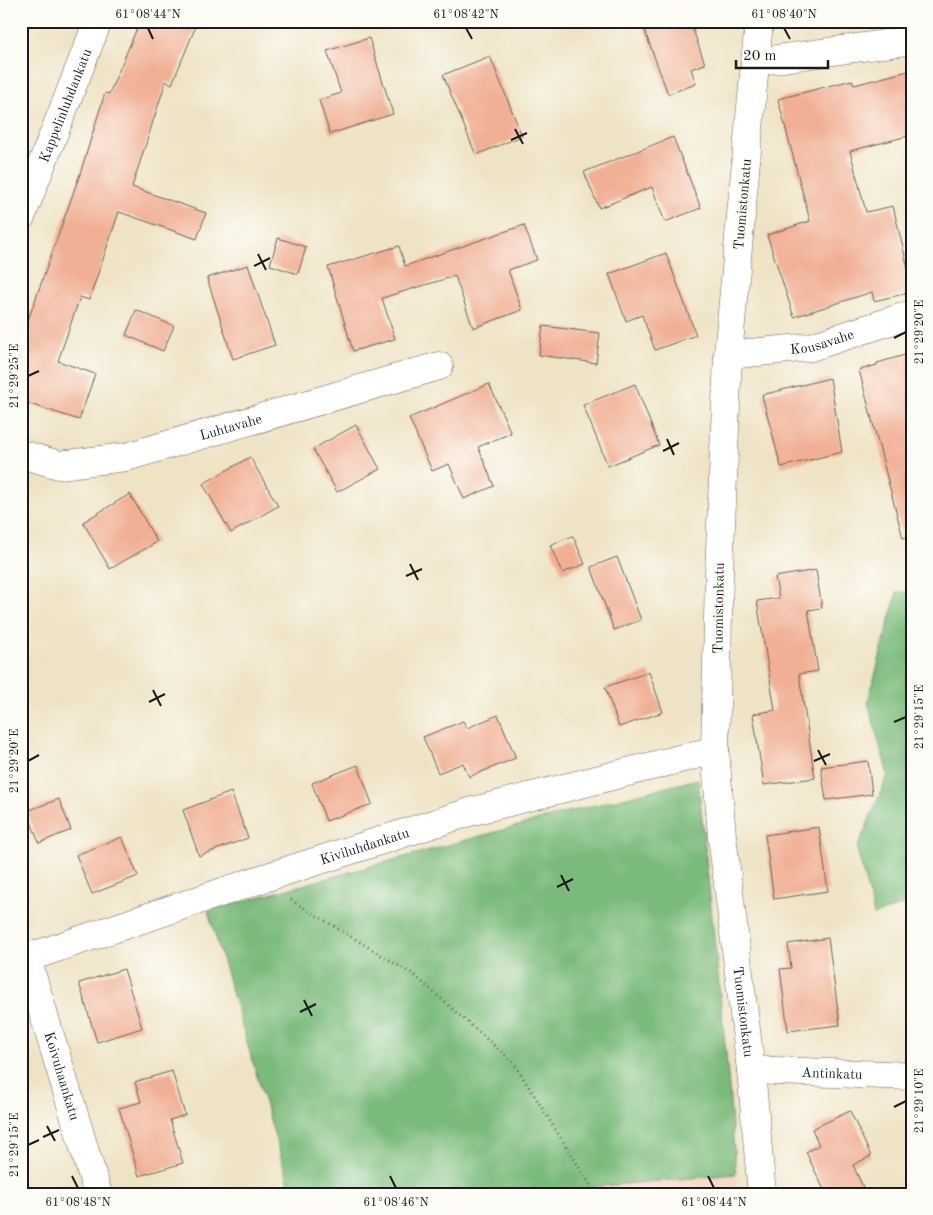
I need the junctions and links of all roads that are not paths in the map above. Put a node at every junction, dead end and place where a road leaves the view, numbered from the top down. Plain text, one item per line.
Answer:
1 (98, 21) edge
2 (759, 21) edge
3 (912, 39) edge
4 (755, 62) junction
5 (21, 217) edge
6 (912, 314) edge
7 (728, 355) junction
8 (439, 366) dead end
9 (21, 454) edge
10 (715, 750) junction
11 (24, 959) edge
12 (751, 1070) junction
13 (912, 1076) edge
14 (98, 1194) edge
15 (762, 1194) edge

1 - 5 street, Kappelinluhdankatu
2 - 4 street, Tuomistonkatu
3 - 4 street
4 - 7 street, Tuomistonkatu
6 - 7 street, Kousavahe
7 - 10 street, Tuomistonkatu
8 - 9 street, Luhtavahe
10 - 11 street, Kiviluhdankatu
10 - 12 street, Tuomistonkatu
11 - 14 street, Koivuhaankatu
12 - 13 street, Antinkatu
12 - 15 street, Tuomistonkatu

